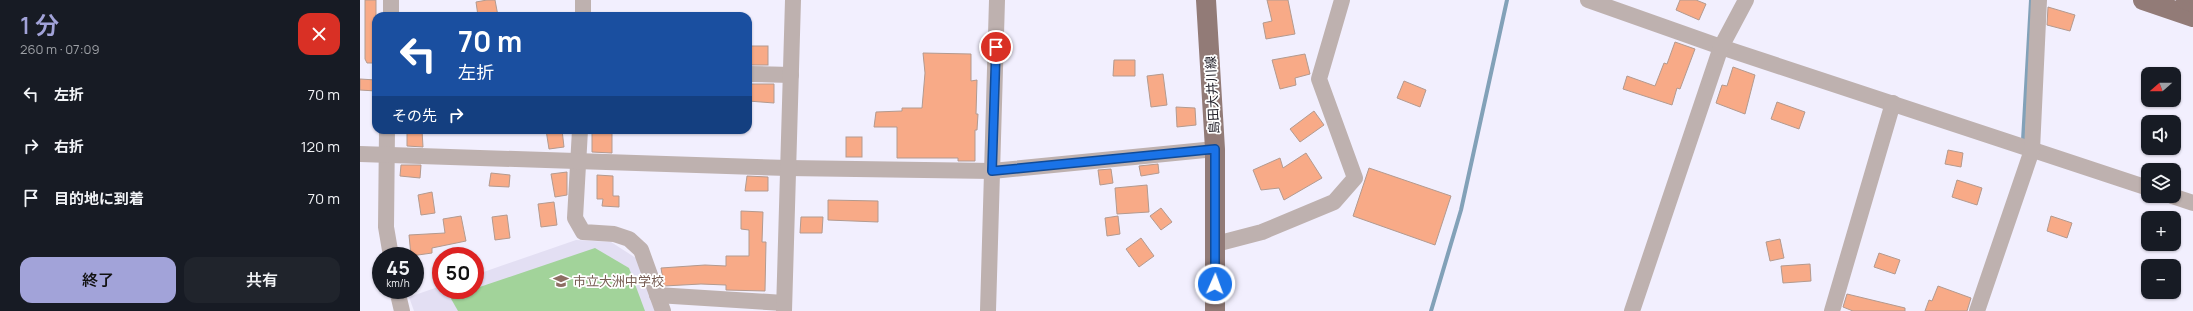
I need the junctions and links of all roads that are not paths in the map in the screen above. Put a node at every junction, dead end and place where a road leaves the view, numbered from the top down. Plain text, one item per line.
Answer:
1 (392, 0) edge
2 (583, 0) edge
3 (793, 0) edge
4 (997, 0) edge
5 (1206, 0) edge
6 (1342, 0) edge
7 (1588, 0) edge
8 (1746, 0) edge
9 (2039, 0) edge
10 (2143, 0) edge
11 (2186, 0) edge
12 (2193, 2) edge
13 (391, 12) edge
14 (583, 12) edge
15 (2193, 18) edge
16 (1721, 46) junction
17 (752, 74) edge
18 (791, 75) junction
19 (1893, 103) junction
20 (387, 134) edge
21 (580, 134) edge
22 (1215, 149) junction
23 (2032, 150) junction
24 (360, 154) edge
25 (386, 155) junction
26 (579, 160) junction
27 (788, 168) junction
28 (992, 171) junction
29 (2141, 186) edge
30 (2181, 199) edge
31 (2193, 203) edge
32 (1216, 244) junction
33 (389, 247) edge
34 (657, 295) junction
35 (399, 299) edge
36 (784, 307) edge
37 (402, 311) edge
38 (663, 311) edge
39 (988, 311) edge
40 (1215, 311) edge
41 (1632, 311) edge
42 (1832, 311) edge
43 (1977, 311) edge

1 - 13 street
2 - 14 street
3 - 18 street
4 - 28 street
5 - 22 main road, 島田大井川線
6 - 32 street
7 - 16 street
8 - 16 street
9 - 23 street
10 - 15 main road
11 - 12 main road
16 - 19 street
16 - 41 street
17 - 18 street
18 - 27 street
19 - 23 street
19 - 42 street
20 - 25 street
21 - 26 street
22 - 28 street
22 - 32 main road, 島田大井川線
23 - 29 street
23 - 43 street
24 - 25 street
25 - 26 street
25 - 33 street
26 - 27 street
26 - 34 street
27 - 28 street
27 - 36 street
28 - 39 street
30 - 31 street
32 - 40 main road, 島田大井川線
34 - 36 street
34 - 38 street
35 - 37 street

